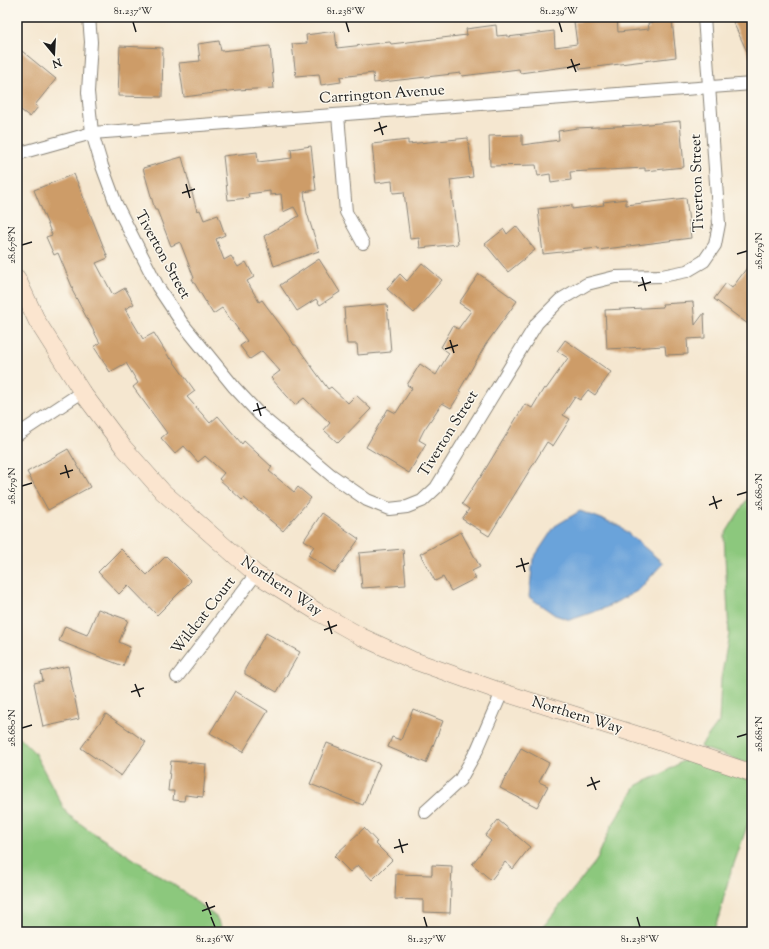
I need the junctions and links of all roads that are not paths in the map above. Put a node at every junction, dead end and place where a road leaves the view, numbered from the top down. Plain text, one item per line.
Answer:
1 (89, 17) edge
2 (704, 17) edge
3 (752, 84) edge
4 (709, 87) junction
5 (338, 115) junction
6 (92, 133) junction
7 (17, 154) edge
8 (363, 243) dead end
9 (17, 278) edge
10 (82, 392) junction
11 (17, 435) edge
12 (256, 574) junction
13 (177, 677) dead end
14 (502, 692) junction
15 (752, 773) edge
16 (425, 812) dead end

1 - 6 street, Tiverton Street
2 - 4 street, Tiverton Street
3 - 4 street, Carrington Avenue
4 - 5 street, Carrington Avenue
4 - 6 street, Tiverton Street
5 - 6 street, Carrington Avenue
5 - 8 street
6 - 7 street, Carrington Avenue
9 - 10 street, Northern Way
10 - 11 street
10 - 12 street, Northern Way
12 - 13 street, Wildcat Court
12 - 14 street, Northern Way
14 - 15 street, Northern Way
14 - 16 street

